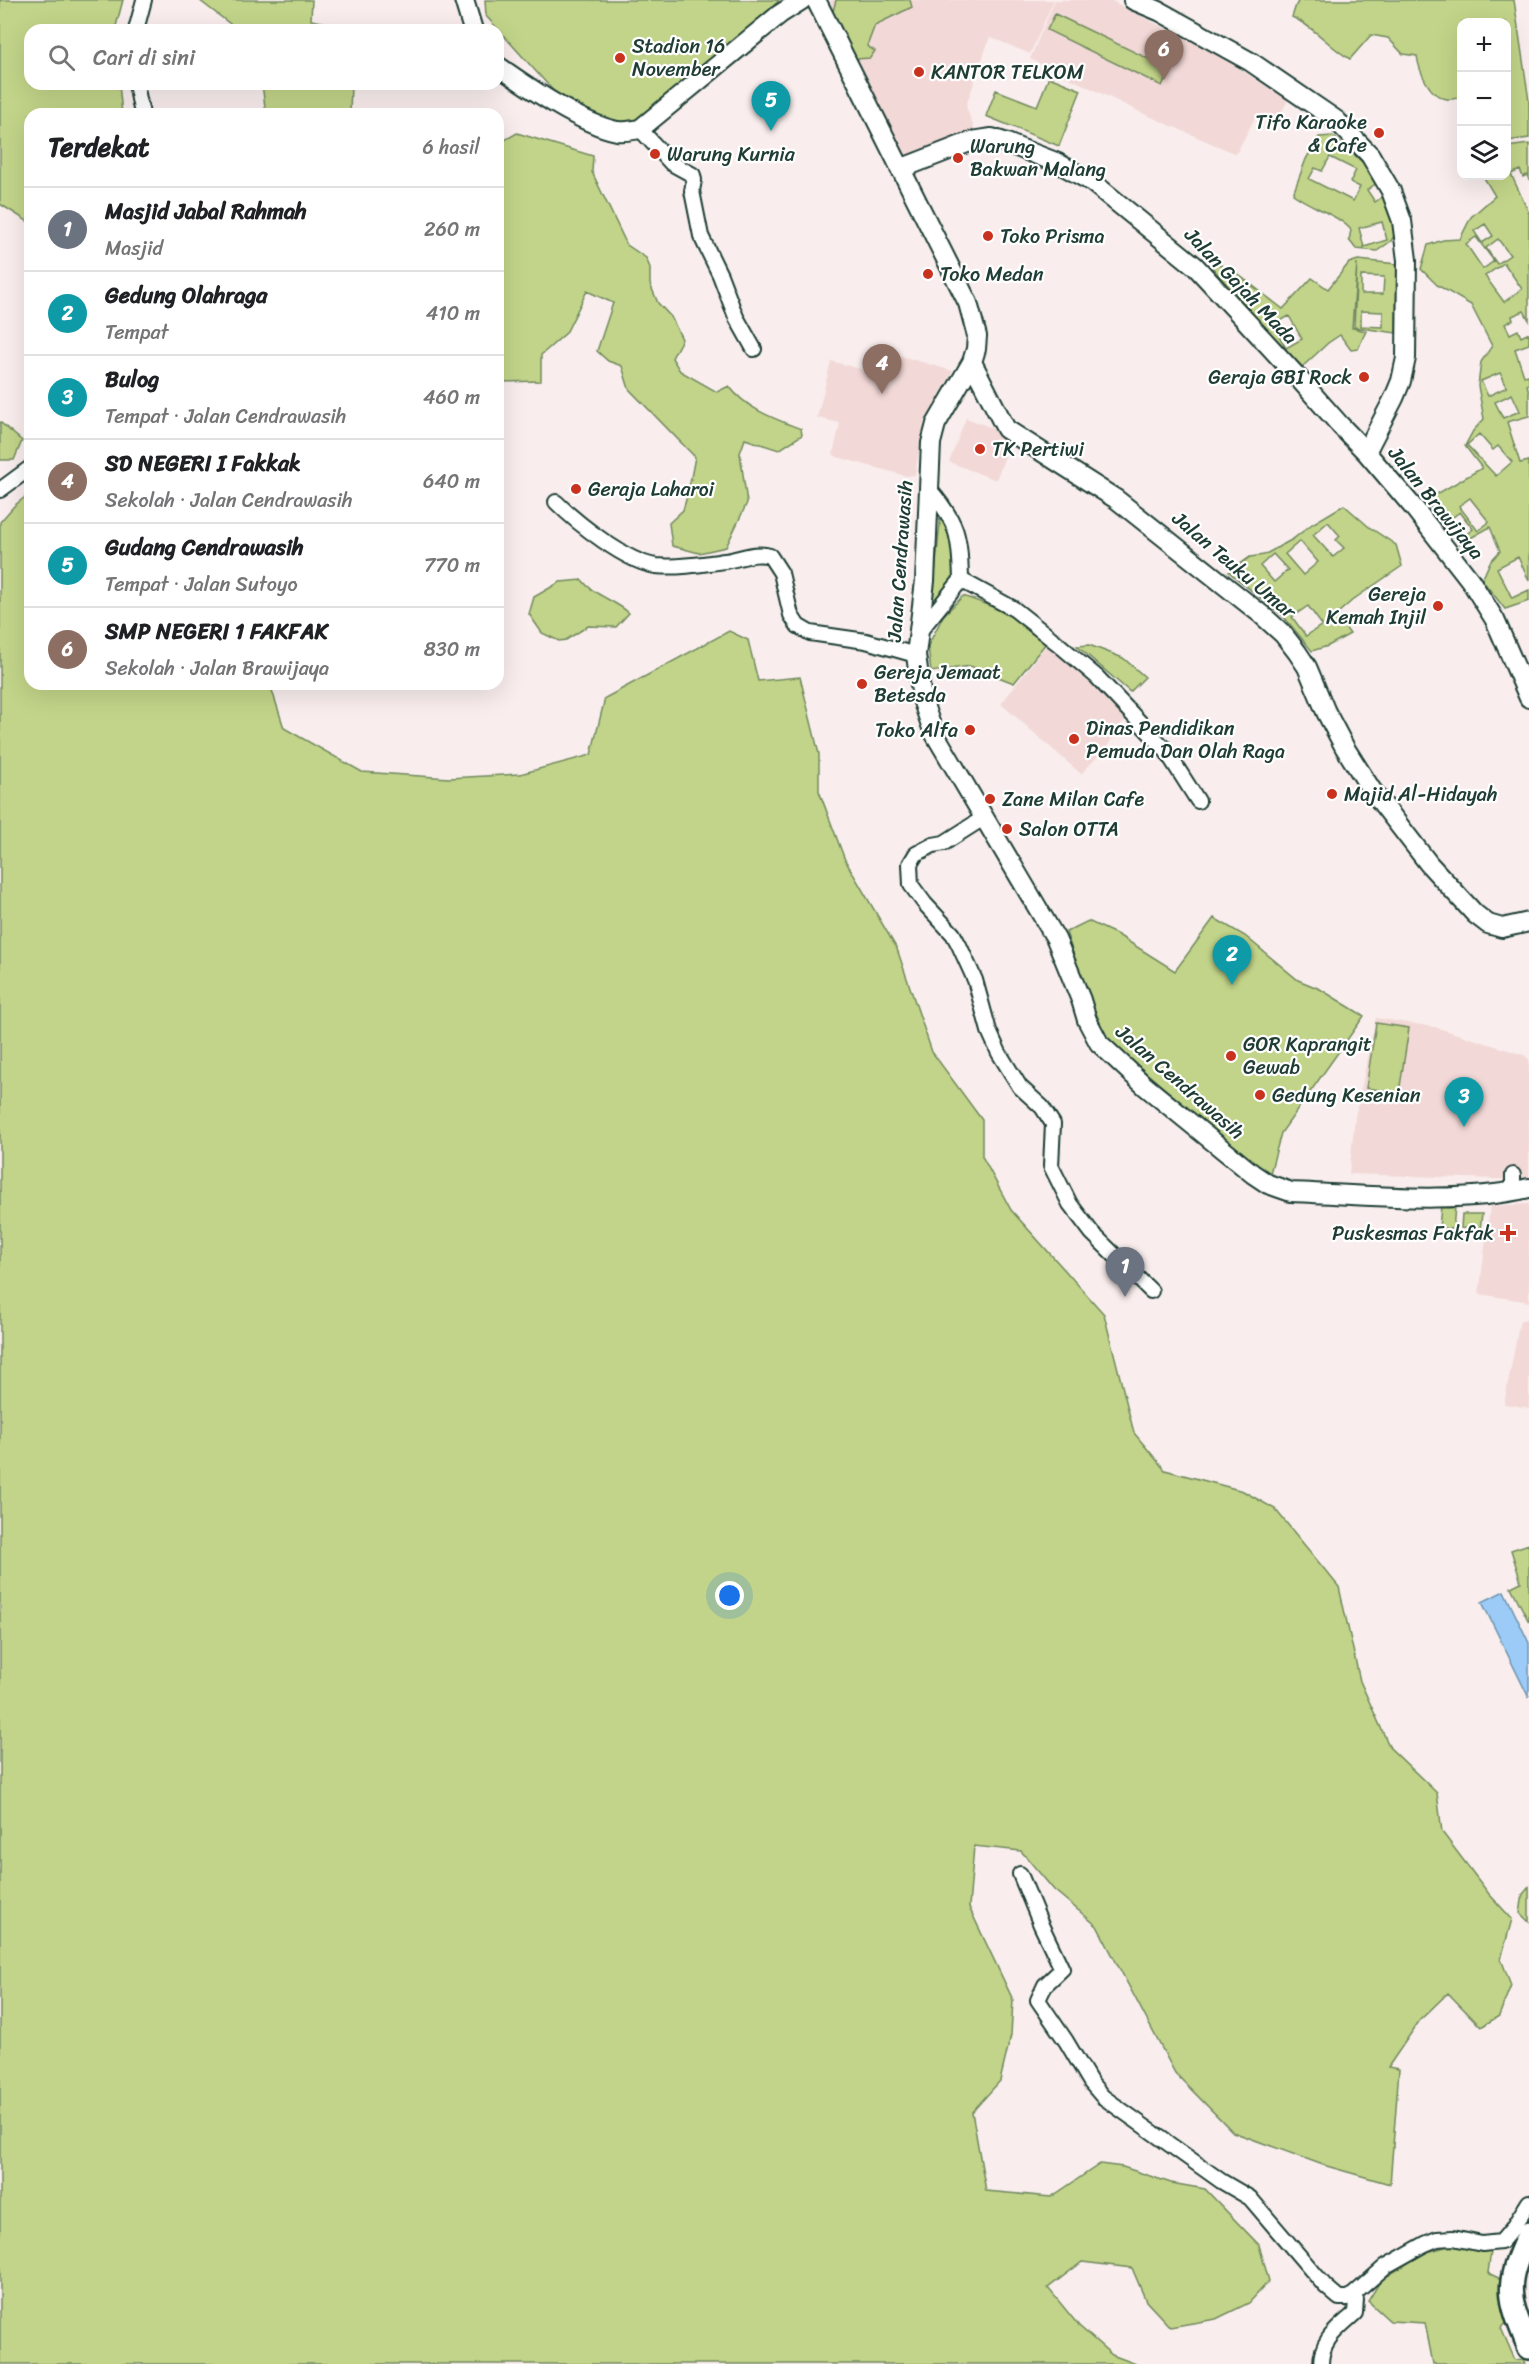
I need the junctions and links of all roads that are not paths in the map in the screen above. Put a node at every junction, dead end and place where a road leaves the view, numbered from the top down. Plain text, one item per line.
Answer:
1 (144, 0) edge
2 (464, 0) edge
3 (802, 0) edge
4 (816, 0) edge
5 (1133, 0) edge
6 (138, 24) edge
7 (471, 24) edge
8 (504, 70) edge
9 (137, 90) edge
10 (141, 108) edge
11 (640, 129) junction
12 (900, 169) junction
13 (754, 349) dead end
14 (972, 362) junction
15 (1366, 452) junction
16 (24, 472) edge
17 (929, 489) junction
18 (0, 490) edge
19 (556, 502) dead end
20 (961, 580) junction
21 (919, 632) junction
22 (916, 655) junction
23 (1529, 698) edge
24 (1198, 801) dead end
25 (985, 817) junction
26 (1529, 922) edge
27 (1518, 1185) edge
28 (1151, 1291) dead end
29 (1020, 1874) dead end
30 (1529, 2202) edge
31 (1529, 2233) edge
32 (1353, 2295) junction
33 (1529, 2348) edge
34 (1321, 2364) edge

1 - 6 street
2 - 7 main road
3 - 11 main road
4 - 12 main road, Jalan Cendrawasih
5 - 15 main road, Jalan Brawijaya
8 - 11 main road
9 - 10 street
11 - 13 street
12 - 14 main road, Jalan Cendrawasih
12 - 15 main road, Jalan Gajah Mada
14 - 17 main road, Jalan Cendrawasih
14 - 26 main road, Jalan Teuku Umar
15 - 23 main road, Jalan Brawijaya
16 - 18 street
17 - 20 street
17 - 21 main road, Jalan Cendrawasih
19 - 22 street
20 - 21 street
20 - 24 street
21 - 22 main road, Jalan Cendrawasih
22 - 25 main road, Jalan Cendrawasih
25 - 27 main road, Jalan Cendrawasih
25 - 28 street
29 - 32 street
30 - 32 street
31 - 33 main road
32 - 34 street

